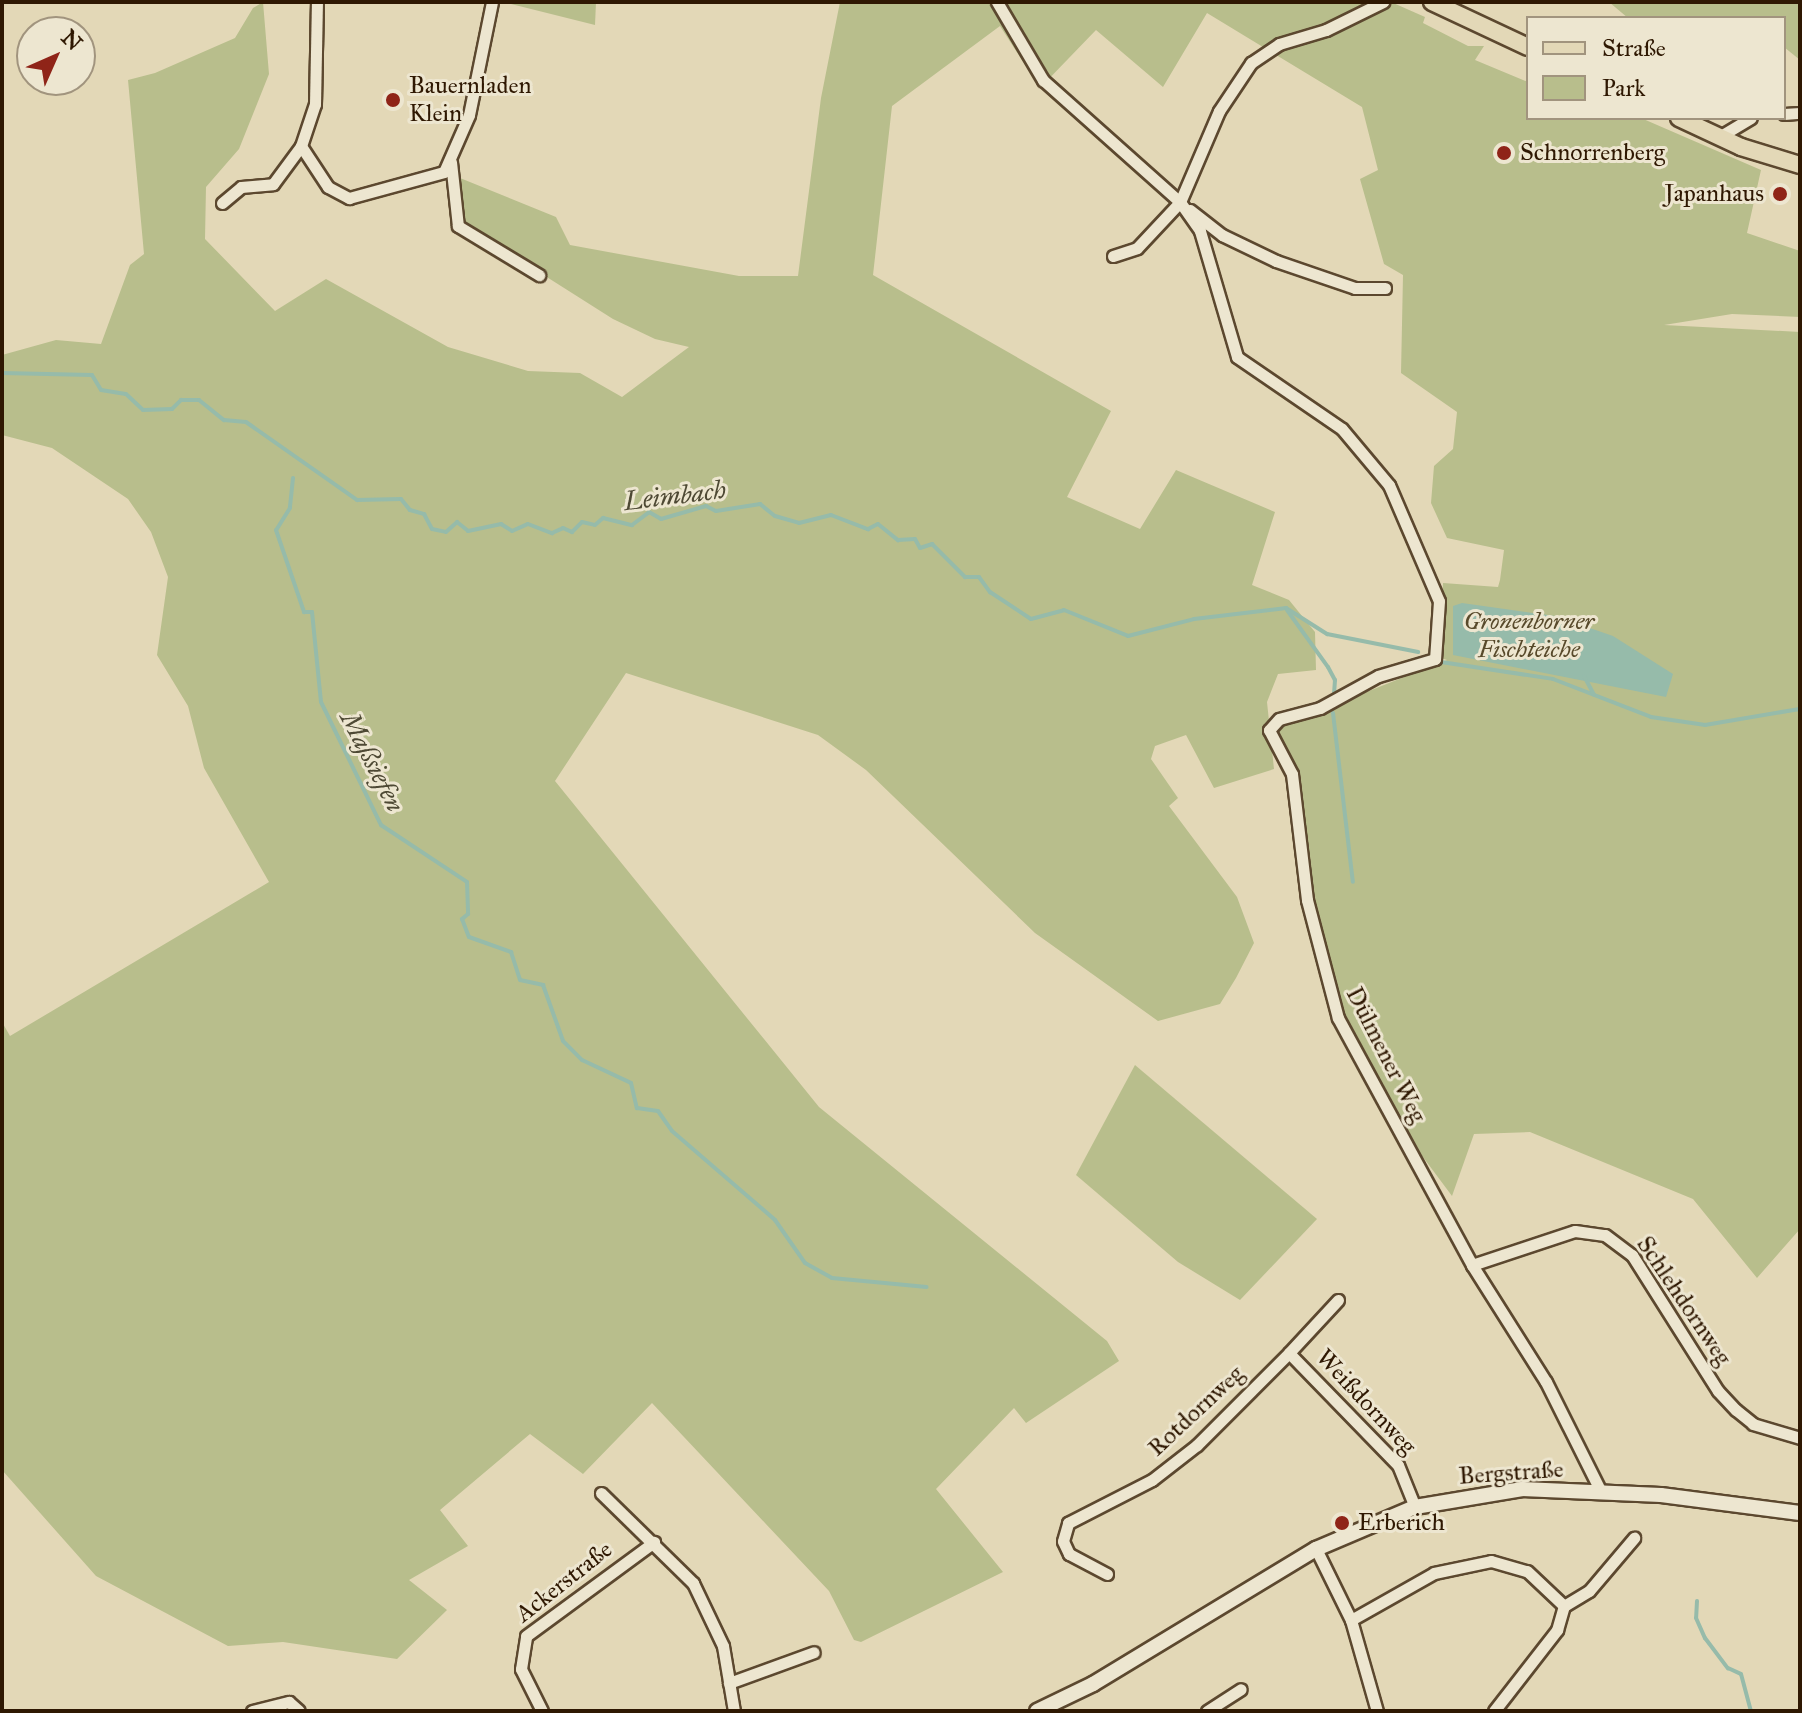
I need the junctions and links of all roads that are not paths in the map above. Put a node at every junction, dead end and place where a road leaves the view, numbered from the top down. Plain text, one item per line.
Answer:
1 (317, 2) edge
2 (492, 2) edge
3 (997, 2) edge
4 (1383, 2) edge
5 (1432, 2) edge
6 (1526, 46) edge
7 (1683, 120) edge
8 (1748, 120) edge
9 (1719, 137) junction
10 (301, 146) junction
11 (451, 162) junction
12 (1800, 165) edge
13 (1180, 202) junction
14 (222, 203) dead end
15 (1113, 256) dead end
16 (539, 275) dead end
17 (1385, 288) dead end
18 (1472, 1265) junction
19 (1338, 1300) dead end
20 (1289, 1353) junction
21 (1800, 1438) edge
22 (1600, 1490) junction
23 (601, 1493) dead end
24 (1415, 1507) junction
25 (1800, 1513) edge
26 (1634, 1538) dead end
27 (654, 1542) junction
28 (1316, 1549) junction
29 (1107, 1574) dead end
30 (1564, 1606) junction
31 (1351, 1620) junction
32 (814, 1652) dead end
33 (729, 1683) junction
34 (1241, 1689) dead end
35 (252, 1711) edge
36 (299, 1711) edge
37 (542, 1711) edge
38 (734, 1711) edge
39 (1037, 1711) edge
40 (1207, 1711) edge
41 (1377, 1711) edge
42 (1494, 1711) edge

1 - 10 street
2 - 11 street
3 - 13 street
4 - 13 street
5 - 6 main road
7 - 9 main road
8 - 9 street
9 - 12 main road
10 - 11 street
10 - 14 street
11 - 16 street
13 - 15 street
13 - 17 street
13 - 18 street, Dülmener Weg
18 - 21 street, Schlehdornweg
18 - 22 street, Dülmener Weg
19 - 20 street, Weißdornweg
20 - 24 street, Weißdornweg
20 - 29 street, Rotdornweg
22 - 24 street, Bergstraße
22 - 25 street, Bergstraße
23 - 27 street
24 - 28 street, Bergstraße
26 - 30 street
27 - 33 street
27 - 37 street, Ackerstraße
28 - 31 street
28 - 39 street, Bergstraße
30 - 31 street
30 - 42 street
31 - 41 street
32 - 33 street
33 - 38 street
34 - 40 street
35 - 36 street

